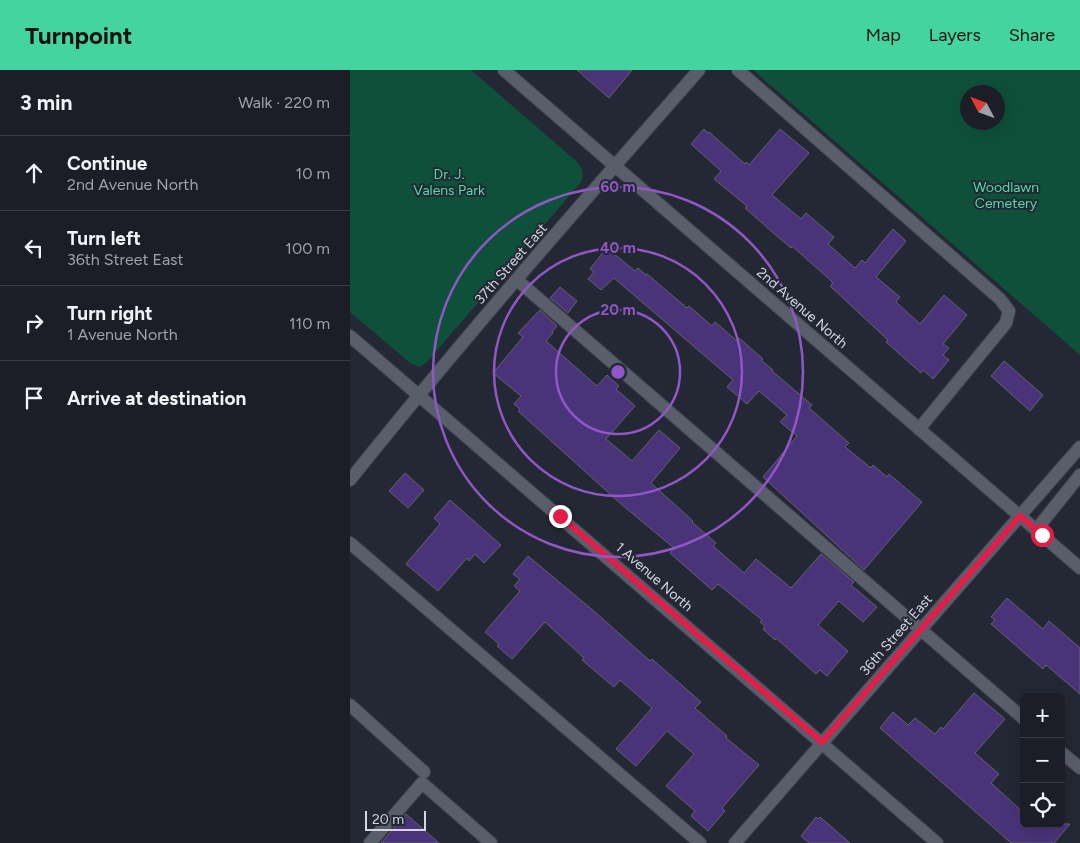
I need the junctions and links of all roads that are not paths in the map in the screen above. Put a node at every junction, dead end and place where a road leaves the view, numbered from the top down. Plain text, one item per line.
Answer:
1 (504, 70) edge
2 (699, 70) edge
3 (738, 70) edge
4 (614, 166) junction
5 (517, 280) junction
6 (350, 336) edge
7 (418, 396) junction
8 (918, 429) junction
9 (1080, 447) edge
10 (1080, 474) edge
11 (350, 480) edge
12 (1020, 516) junction
13 (1036, 530) junction
14 (350, 543) edge
15 (1080, 568) edge
16 (920, 630) junction
17 (350, 705) edge
18 (1020, 716) edge
19 (822, 742) junction
20 (1065, 755) edge
21 (1080, 768) edge
22 (424, 772) dead end
23 (370, 843) edge
24 (491, 843) edge
25 (700, 843) edge
26 (735, 843) edge
27 (937, 843) edge

1 - 4 street, 2nd Avenue North
2 - 4 street, 37th Street East
3 - 8 street
4 - 5 street, 37th Street East
4 - 8 street, 2nd Avenue North
5 - 7 street, 37th Street East
5 - 16 street
6 - 7 street, 1 Avenue North
7 - 11 street, 37th Street East
7 - 19 street, 1 Avenue North
8 - 12 street, 2nd Avenue North
9 - 12 street, 36th Street East
10 - 13 street
12 - 13 street, 2nd Avenue North
12 - 16 street, 36th Street East
13 - 15 street, 2nd Avenue North
14 - 25 street
16 - 18 street
16 - 19 street, 36th Street East
17 - 22 street
19 - 26 street, 36th Street East
19 - 27 street, 1 Avenue North
20 - 21 street
23 - 24 street

